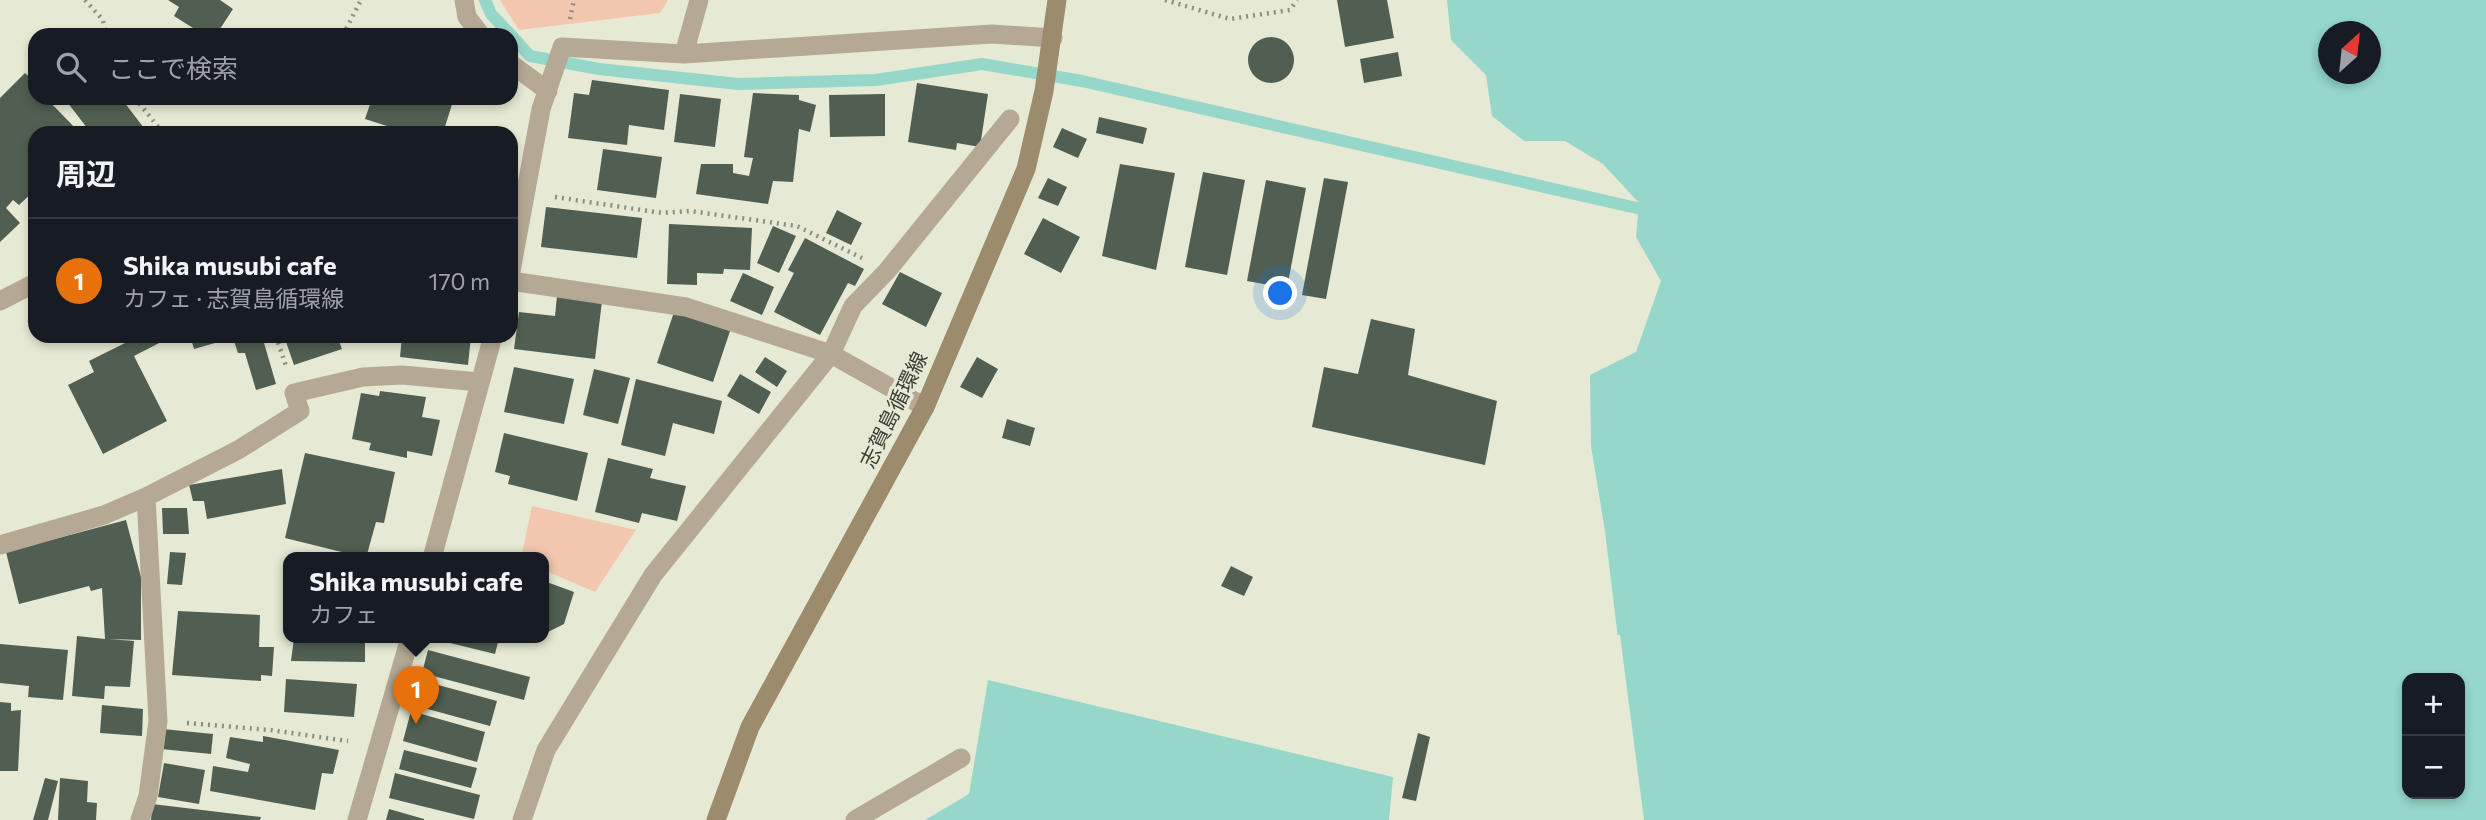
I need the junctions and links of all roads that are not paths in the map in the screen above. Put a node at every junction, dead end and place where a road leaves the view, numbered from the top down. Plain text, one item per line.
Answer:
1 (464, 0) edge
2 (699, 0) edge
3 (1057, 0) edge
4 (476, 28) edge
5 (1053, 38) junction
6 (684, 54) junction
7 (518, 69) edge
8 (548, 91) junction
9 (1010, 119) dead end
10 (518, 235) edge
11 (518, 282) edge
12 (28, 287) edge
13 (0, 301) edge
14 (491, 343) edge
15 (831, 354) junction
16 (479, 382) junction
17 (925, 407) junction
18 (146, 497) junction
19 (0, 545) edge
20 (434, 552) edge
21 (410, 643) edge
22 (961, 758) dead end
23 (140, 820) edge
24 (357, 820) edge
25 (522, 820) edge
26 (716, 820) edge
27 (855, 820) edge

1 - 4 street
2 - 6 street
3 - 5 main road, 志賀島循環線
5 - 6 street
5 - 17 main road, 志賀島循環線
6 - 8 street
7 - 8 street
8 - 10 street
9 - 15 street
11 - 15 street
12 - 13 street
14 - 16 street
15 - 17 street
15 - 25 street
16 - 18 street
16 - 20 street
17 - 26 main road, 志賀島循環線
18 - 19 street
18 - 23 street
21 - 24 street
22 - 27 street

